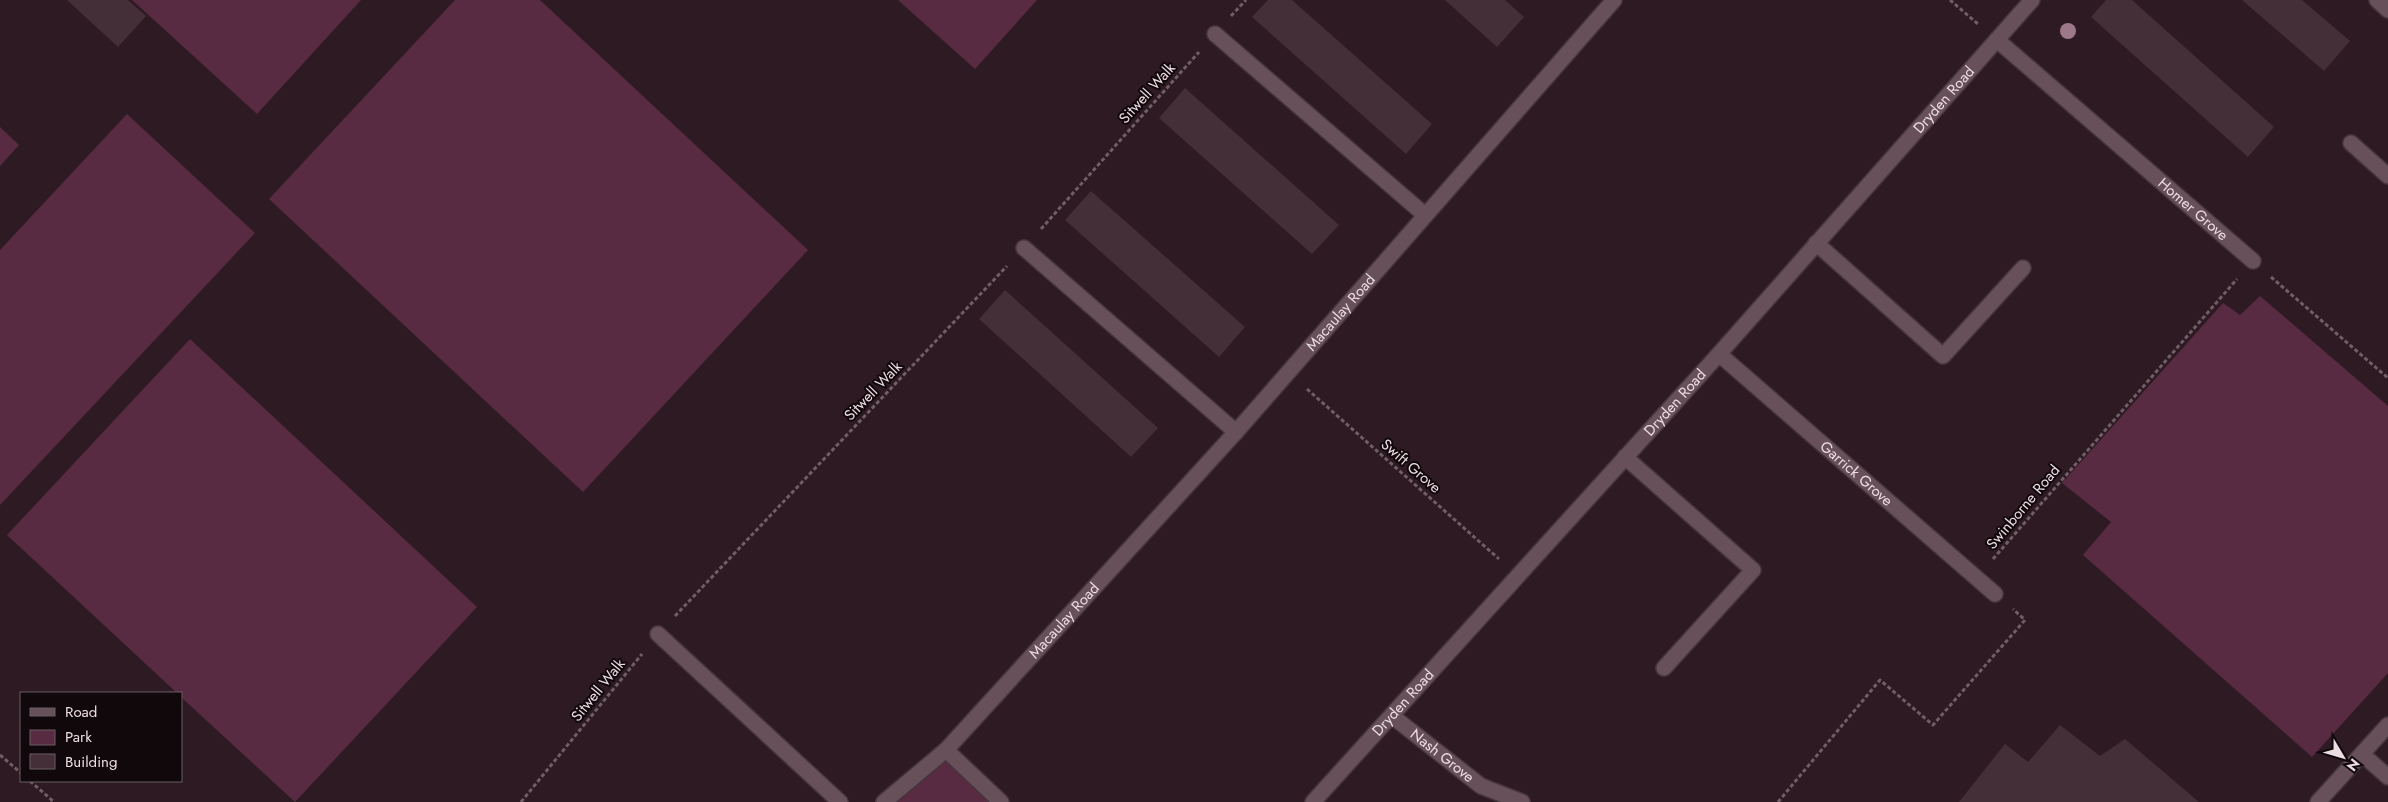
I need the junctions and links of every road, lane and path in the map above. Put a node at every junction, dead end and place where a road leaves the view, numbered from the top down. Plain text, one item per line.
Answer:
1 (1246, 0) edge
2 (1614, 0) edge
3 (1950, 0) edge
4 (2032, 0) edge
5 (2377, 0) edge
6 (2388, 10) edge
7 (1215, 34) junction
8 (1997, 40) junction
9 (2351, 143) dead end
10 (2388, 176) edge
11 (1425, 215) junction
12 (1816, 244) junction
13 (1024, 248) junction
14 (2253, 261) junction
15 (2023, 268) dead end
16 (1718, 354) junction
17 (1288, 372) junction
18 (2388, 378) edge
19 (1236, 432) junction
20 (1626, 457) junction
21 (1999, 565) dead end
22 (1518, 576) junction
23 (1995, 594) joint
24 (658, 634) junction
25 (1664, 668) dead end
26 (1392, 716) junction
27 (2388, 725) edge
28 (946, 750) junction
29 (2362, 754) junction
30 (0, 755) edge
31 (20, 772) edge
32 (2388, 777) edge
33 (31, 782) edge
34 (54, 802) edge
35 (521, 802) edge
36 (840, 802) edge
37 (884, 802) edge
38 (1001, 802) edge
39 (1313, 802) edge
40 (1522, 802) edge
41 (1778, 802) edge
42 (2318, 802) edge

1 - 7 path, Sitwell Walk
2 - 11 street, Macaulay Road
3 - 8 path
4 - 8 street, Dryden Road
5 - 6 street
7 - 11 street
7 - 13 path, Sitwell Walk
8 - 12 street, Dryden Road
8 - 14 street, Homer Grove
9 - 10 street
11 - 17 street, Macaulay Road
12 - 15 street
12 - 16 street, Dryden Road
13 - 19 street
13 - 24 path, Sitwell Walk
14 - 18 path
14 - 21 path, Swinborne Road
16 - 20 street, Dryden Road
16 - 23 street, Garrick Grove
17 - 19 street, Macaulay Road
17 - 22 path, Swift Grove
19 - 28 street, Macaulay Road
20 - 22 street, Dryden Road
20 - 25 street
22 - 26 street, Dryden Road
23 - 41 path
24 - 35 path, Sitwell Walk
24 - 36 street
26 - 39 street, Dryden Road
26 - 40 street, Nash Grove
27 - 29 street
28 - 37 street, Macaulay Road
28 - 38 street
29 - 32 street
29 - 42 street
30 - 31 path
33 - 34 path

